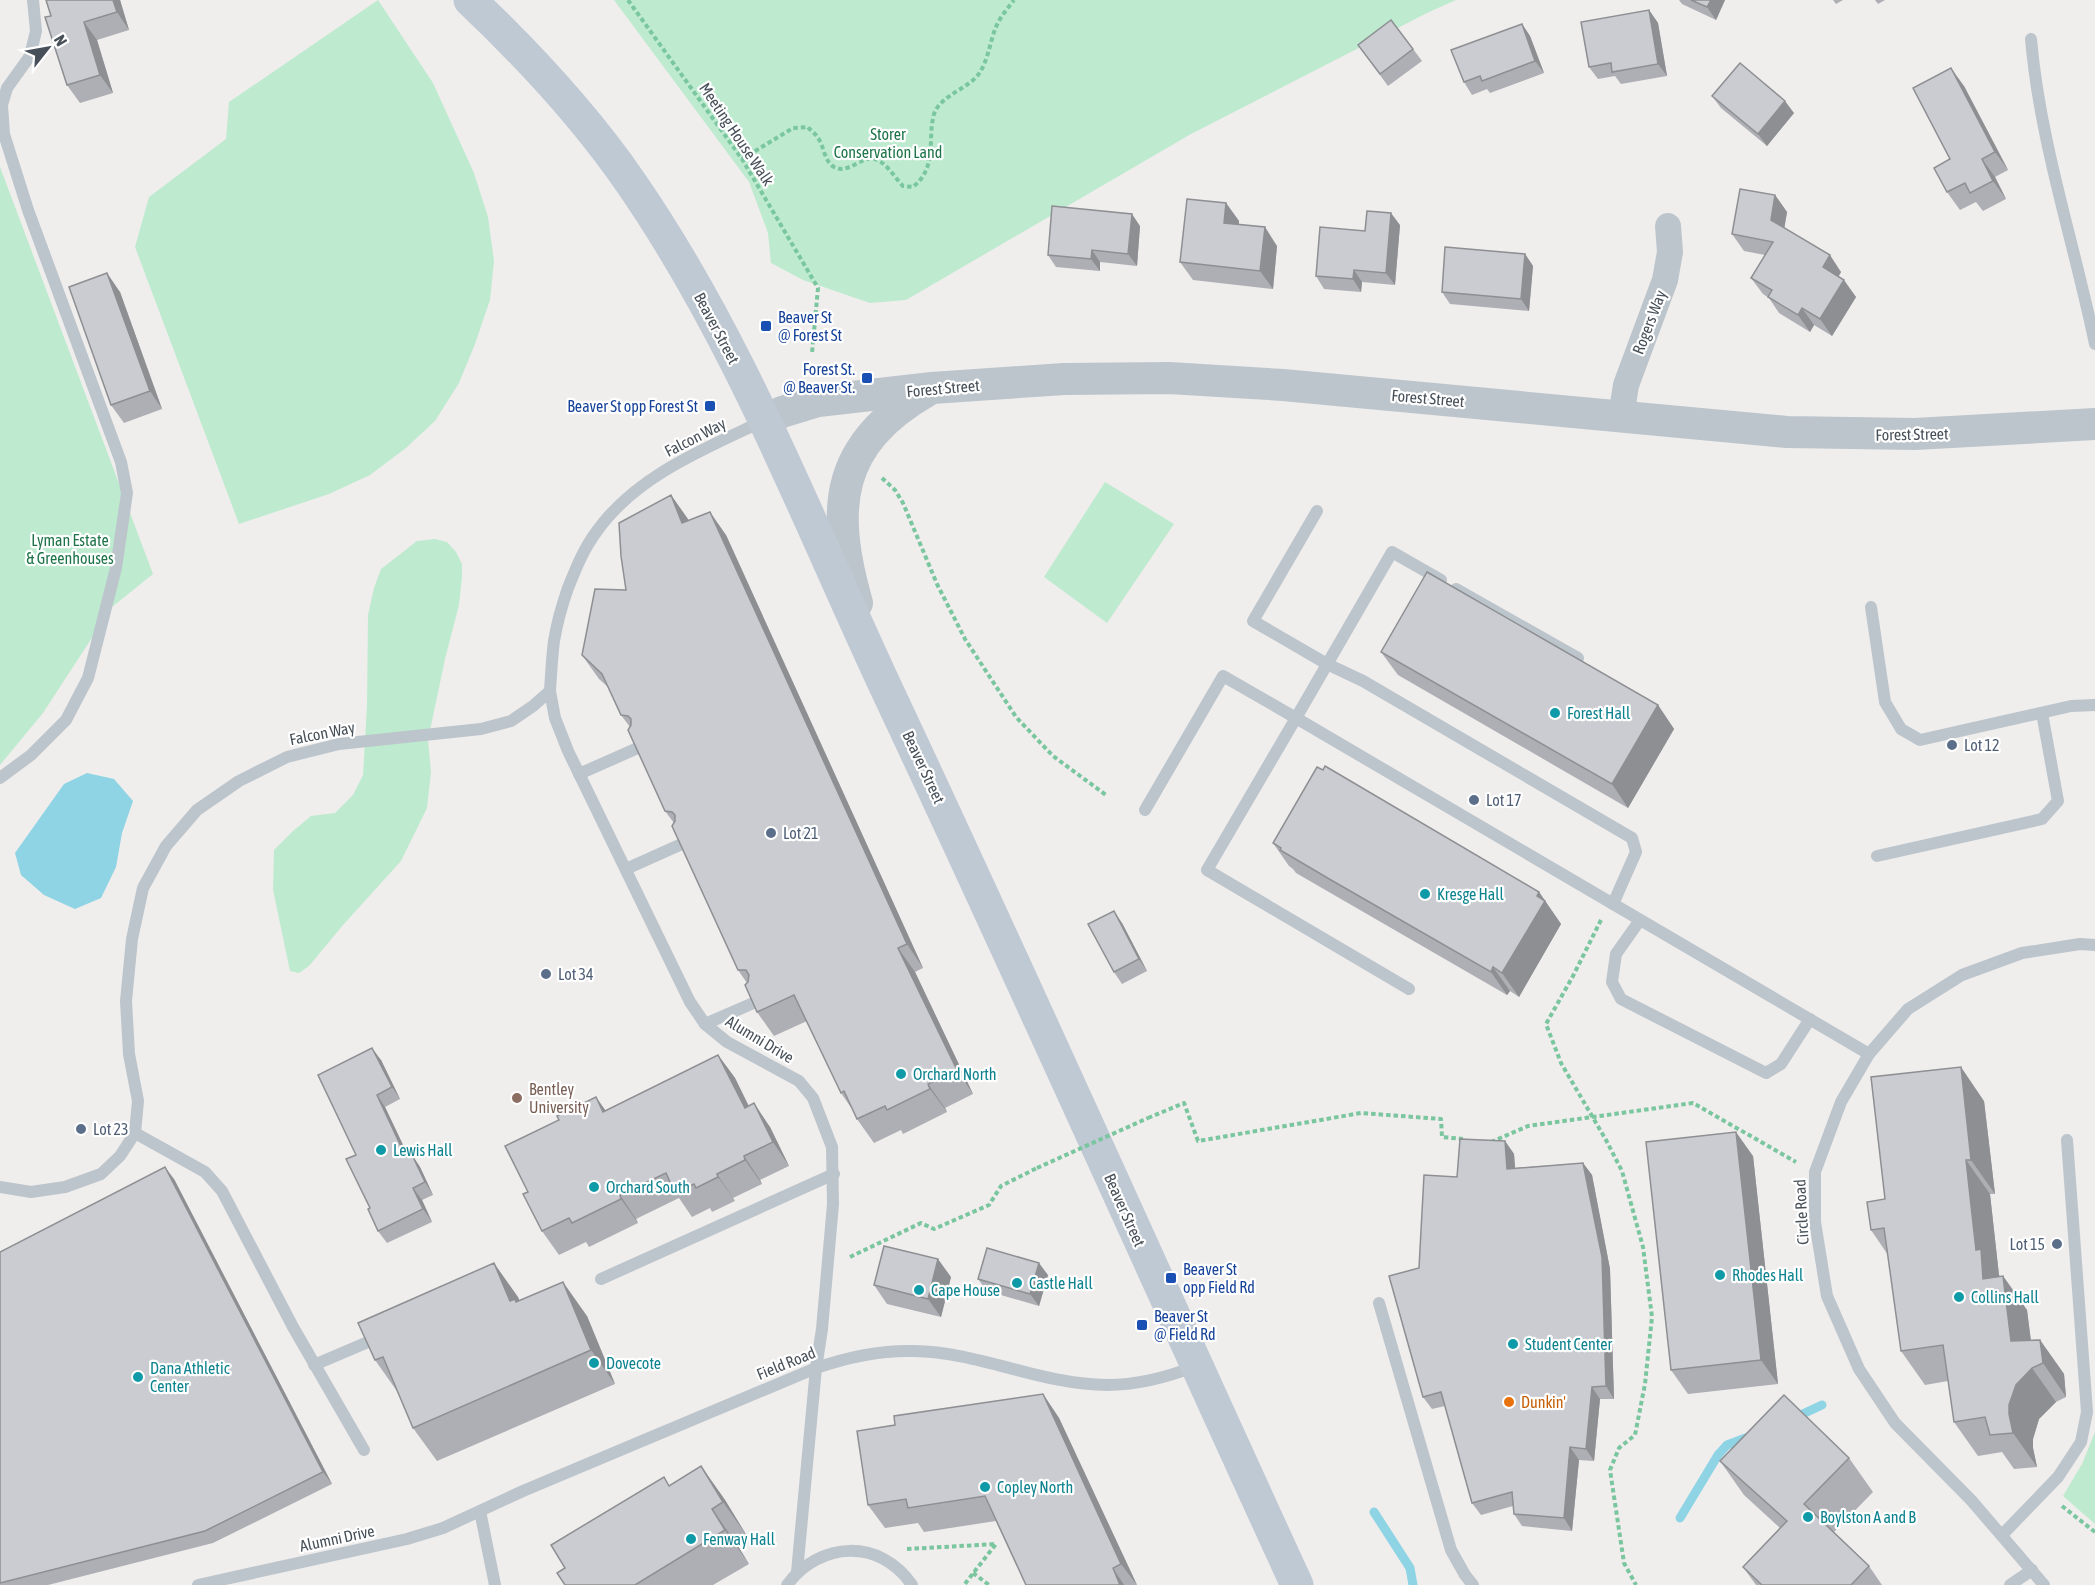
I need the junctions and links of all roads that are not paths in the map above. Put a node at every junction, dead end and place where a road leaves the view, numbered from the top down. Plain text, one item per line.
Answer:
1 (33, 0) edge
2 (470, 0) edge
3 (2031, 39) dead end
4 (1, 105) edge
5 (1668, 226) dead end
6 (2095, 344) edge
7 (932, 388) junction
8 (1621, 417) junction
9 (764, 421) junction
10 (2095, 424) edge
11 (1317, 511) dead end
12 (1871, 607) dead end
13 (1578, 658) edge
14 (1327, 664) junction
15 (879, 672) junction
16 (550, 691) junction
17 (2095, 705) edge
18 (2042, 713) junction
19 (1296, 718) junction
20 (640, 747) edge
21 (579, 774) junction
22 (0, 778) edge
23 (1145, 810) dead end
24 (684, 843) edge
25 (1877, 856) dead end
26 (626, 869) junction
27 (1611, 903) junction
28 (1640, 920) junction
29 (2095, 945) edge
30 (1409, 989) dead end
31 (758, 1001) edge
32 (1810, 1019) junction
33 (705, 1024) junction
34 (1869, 1054) junction
35 (135, 1133) junction
36 (2067, 1140) dead end
37 (834, 1174) junction
38 (0, 1187) edge
39 (601, 1279) dead end
40 (1379, 1303) dead end
41 (391, 1332) edge
42 (314, 1365) junction
43 (1196, 1365) junction
44 (816, 1368) junction
45 (364, 1450) dead end
46 (480, 1511) junction
47 (2002, 1535) junction
48 (2032, 1569) junction
49 (797, 1572) junction
50 (198, 1585) edge
51 (495, 1585) edge
52 (788, 1585) edge
53 (912, 1585) edge
54 (1297, 1585) edge
55 (1473, 1585) edge
56 (2010, 1585) edge
57 (2044, 1585) edge

1 - 4 lane
2 - 9 main road, Beaver Street
3 - 6 lane
4 - 22 lane
5 - 8 street, Rogers Way
7 - 8 street, Forest Street
7 - 9 street, Forest Street
7 - 15 street
8 - 10 street, Forest Street
9 - 15 main road, Beaver Street
9 - 16 lane, Falcon Way
11 - 14 lane
12 - 18 lane
13 - 14 lane
14 - 19 lane
14 - 27 lane
15 - 43 main road, Beaver Street
16 - 21 lane, Alumni Drive
16 - 35 lane, Falcon Way
17 - 18 lane
18 - 25 lane
19 - 23 lane
19 - 27 lane
19 - 30 lane
20 - 21 lane
21 - 26 lane, Alumni Drive
24 - 26 lane
26 - 33 lane, Alumni Drive
27 - 28 lane
28 - 32 lane
28 - 32 lane
29 - 34 lane, Circle Road
31 - 33 lane
32 - 34 lane
33 - 37 lane, Alumni Drive
34 - 47 lane, Circle Road
35 - 38 lane, Falcon Way
35 - 42 lane
36 - 47 lane
37 - 39 lane
37 - 44 lane, Alumni Drive
40 - 55 lane
41 - 42 lane
42 - 45 lane
43 - 44 lane, Field Road
43 - 54 main road, Beaver Street
44 - 46 lane, Field Road
44 - 49 lane, Alumni Drive
46 - 50 lane, Alumni Drive
46 - 51 lane
47 - 48 lane, Circle Road
48 - 56 lane
48 - 57 lane, Circle Road
49 - 52 lane
49 - 53 lane

